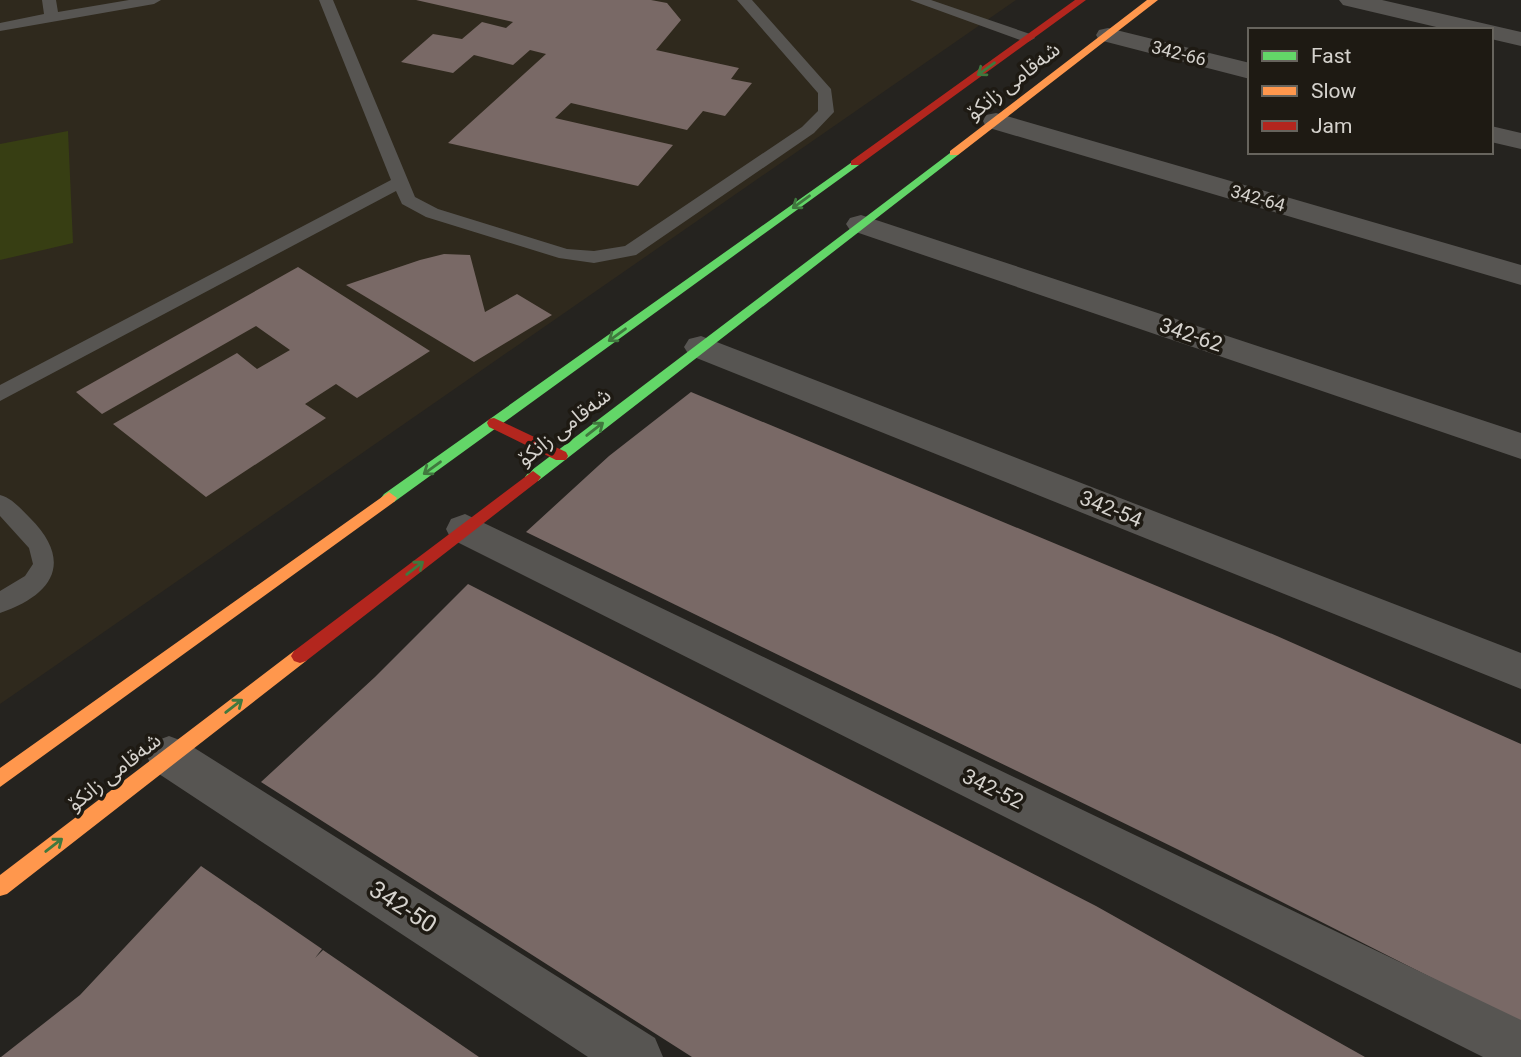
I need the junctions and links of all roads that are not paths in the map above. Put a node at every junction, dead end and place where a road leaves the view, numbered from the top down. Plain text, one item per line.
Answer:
1 (49, 0) edge
2 (154, 0) edge
3 (326, 0) edge
4 (744, 0) edge
5 (917, 0) edge
6 (1081, 0) edge
7 (1153, 0) edge
8 (1351, 0) edge
9 (52, 17) junction
10 (0, 27) edge
11 (1473, 28) edge
12 (1493, 32) edge
13 (1108, 35) junction
14 (1028, 38) junction
15 (1521, 39) edge
16 (1248, 71) edge
17 (996, 121) junction
18 (1493, 134) edge
19 (1521, 141) edge
20 (401, 182) junction
21 (861, 224) junction
22 (1521, 275) edge
23 (701, 347) junction
24 (0, 394) edge
25 (494, 423) junction
26 (1521, 446) edge
27 (561, 456) junction
28 (0, 503) edge
29 (464, 529) junction
30 (0, 603) edge
31 (1521, 671) edge
32 (169, 756) junction
33 (0, 779) edge
34 (0, 887) edge
35 (1521, 1048) edge
36 (636, 1057) edge

1 - 9 lane
2 - 9 lane
3 - 20 lane
4 - 20 lane
5 - 14 lane
6 - 14 main road, شەقامی زانکۆ
7 - 13 main road, شەقامی زانکۆ
8 - 11 street
9 - 10 lane
12 - 15 street
13 - 16 street, 342-66
13 - 17 main road, شەقامی زانکۆ
14 -> 25 main road, شەقامی زانکۆ
17 - 21 main road, شەقامی زانکۆ
17 - 22 street, 342-64
18 - 19 street
20 - 24 lane
21 - 23 main road, شەقامی زانکۆ
21 - 26 street, 342-62
27 -> 23 main road, شەقامی زانکۆ
23 - 31 street, 342-54
25 - 27 main road
25 -> 33 main road, شەقامی زانکۆ
27 - 29 main road, شەقامی زانکۆ
28 - 30 lane
32 -> 29 main road, شەقامی زانکۆ
29 - 35 street, 342-52
34 -> 32 main road, شەقامی زانکۆ
32 - 36 street, 342-50

